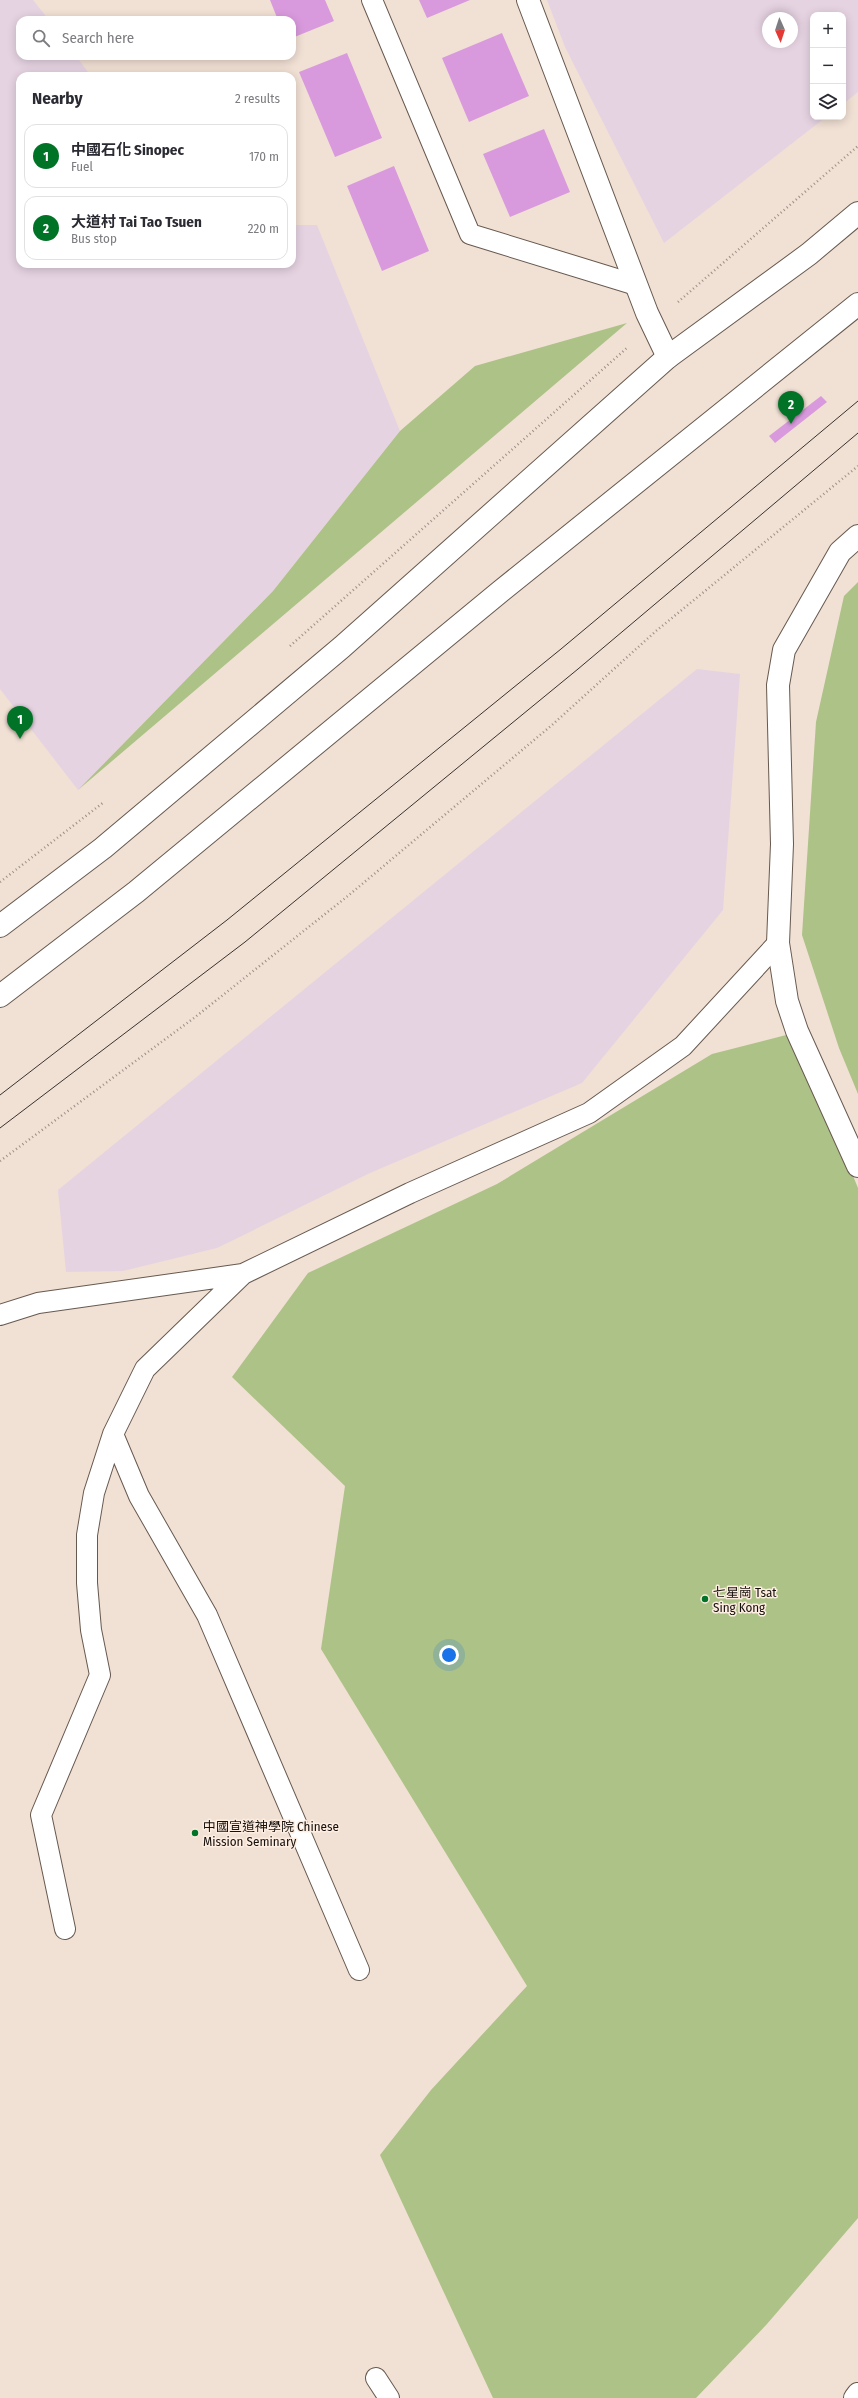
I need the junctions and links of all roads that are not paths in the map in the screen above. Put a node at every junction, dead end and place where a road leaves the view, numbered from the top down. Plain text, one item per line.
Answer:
1 (372, 0) edge
2 (528, 0) edge
3 (858, 213) edge
4 (636, 285) junction
5 (858, 304) edge
6 (668, 357) junction
7 (858, 536) edge
8 (0, 926) edge
9 (778, 943) junction
10 (0, 996) edge
11 (858, 1166) edge
12 (243, 1274) junction
13 (0, 1315) edge
14 (113, 1434) junction
15 (65, 1929) dead end
16 (359, 1970) dead end
17 (376, 2378) dead end
18 (858, 2394) edge
19 (389, 2398) edge
20 (855, 2398) edge

1 - 4 lane
2 - 4 main road
3 - 6 main road
4 - 6 main road
5 - 10 main road
6 - 8 main road
7 - 9 main road
9 - 11 main road
9 - 12 lane
12 - 13 lane
12 - 14 lane
14 - 15 lane
14 - 16 lane
17 - 19 lane
18 - 20 main road

